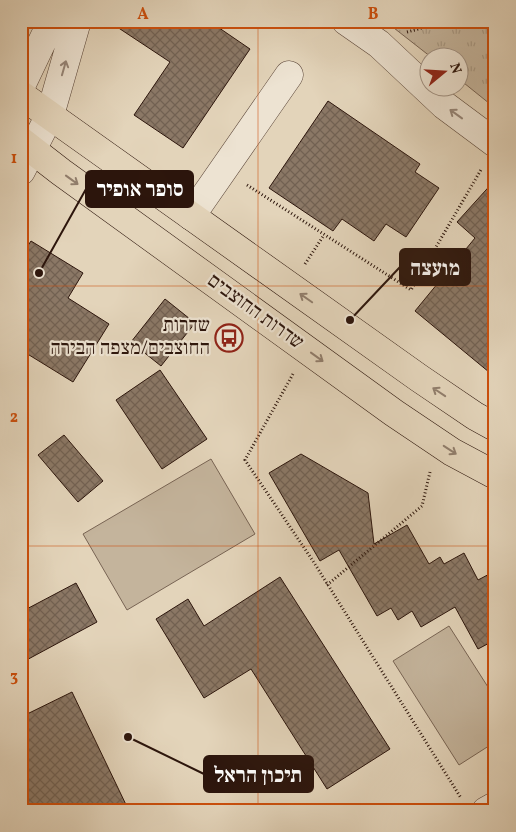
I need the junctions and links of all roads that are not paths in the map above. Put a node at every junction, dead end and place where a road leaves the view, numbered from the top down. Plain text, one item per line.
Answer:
1 (52, 21) edge
2 (77, 21) edge
3 (346, 21) edge
4 (289, 75) dead end
5 (21, 86) edge
6 (21, 94) edge
7 (50, 115) junction
8 (490, 153) edge
9 (25, 154) edge
10 (191, 216) junction
11 (495, 427) edge
12 (495, 475) edge
13 (495, 806) edge
14 (475, 807) edge

1 - 5 street
7 -> 2 street
8 -> 3 street
4 - 10 street
6 - 7 main road, שדרות החוצבים
7 - 9 street
7 - 10 main road, שדרות החוצבים
9 -> 12 main road, שדרות החוצבים
11 -> 10 main road, שדרות החוצבים
13 - 14 street

